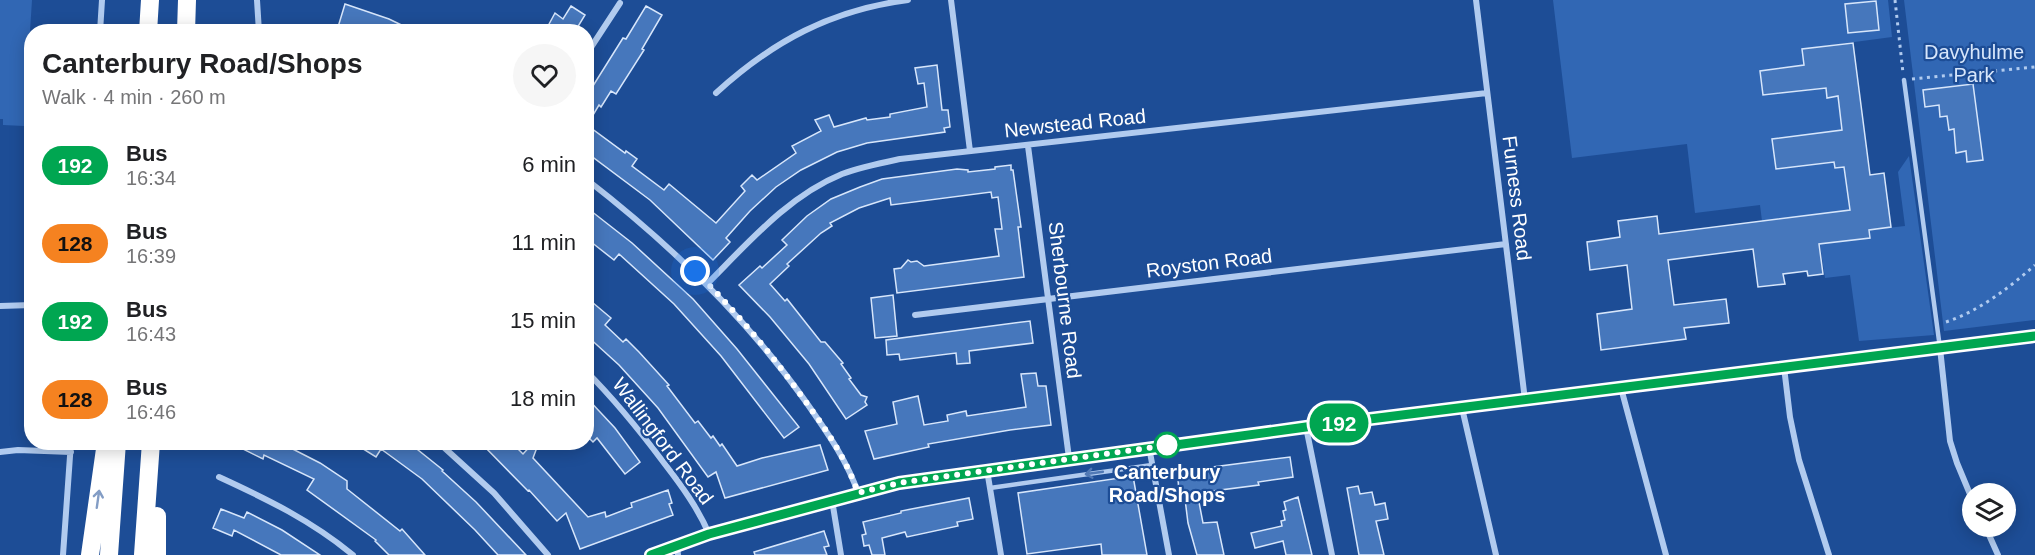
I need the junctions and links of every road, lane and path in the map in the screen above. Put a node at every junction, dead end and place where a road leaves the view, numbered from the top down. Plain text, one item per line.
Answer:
1 (102, 0) edge
2 (150, 0) edge
3 (187, 0) edge
4 (257, 0) edge
5 (908, 0) edge
6 (951, 0) edge
7 (1476, 0) edge
8 (1895, 0) edge
9 (620, 3) dead end
10 (100, 24) edge
11 (148, 24) edge
12 (186, 24) edge
13 (259, 24) edge
14 (594, 43) edge
15 (2035, 67) edge
16 (1904, 80) junction
17 (717, 93) dead end
18 (1487, 93) junction
19 (1028, 146) junction
20 (970, 151) junction
21 (594, 185) edge
22 (1506, 244) junction
23 (2035, 265) edge
24 (707, 284) junction
25 (1048, 299) junction
26 (24, 305) edge
27 (0, 306) edge
28 (915, 315) dead end
29 (1938, 324) junction
30 (2035, 336) edge
31 (1940, 348) junction
32 (1784, 367) junction
33 (594, 380) edge
34 (1621, 388) junction
35 (1525, 400) junction
36 (1462, 408) junction
37 (1306, 427) junction
38 (1149, 447) junction
39 (105, 450) edge
40 (116, 450) edge
41 (150, 450) edge
42 (157, 450) edge
43 (447, 450) edge
44 (0, 452) edge
45 (71, 452) joint
46 (1069, 458) junction
47 (1152, 465) junction
48 (987, 470) junction
49 (219, 477) dead end
50 (1965, 483) edge
51 (990, 488) junction
52 (858, 493) junction
53 (832, 500) junction
54 (709, 534) junction
55 (1990, 537) edge
56 (677, 545) junction
57 (63, 555) edge
58 (90, 555) edge
59 (109, 555) edge
60 (143, 555) edge
61 (156, 555) edge
62 (353, 555) edge
63 (548, 555) edge
64 (651, 555) edge
65 (678, 555) edge
66 (841, 555) edge
67 (1001, 555) edge
68 (1169, 555) edge
69 (1332, 555) edge
70 (1496, 555) edge
71 (1666, 555) edge
72 (1829, 555) edge
73 (1998, 555) edge

1 - 10 street
2 - 11 highway
3 - 12 highway
4 - 13 street
5 - 17 street
6 - 20 street
7 - 18 street, Furness Road
8 - 16 path
9 - 14 street
15 - 16 path
16 - 29 lane
18 - 19 street, Newstead Road
18 - 22 street, Furness Road
19 - 20 street, Newstead Road
19 - 25 street, Sherbourne Road
20 - 24 street, Newstead Road
21 - 24 street
22 - 25 street, Royston Road
22 - 35 street, Furness Road
23 - 29 path
24 - 52 street
25 - 28 street, Royston Road
25 - 46 street, Sherbourne Road
26 - 27 street
29 - 31 lane
30 - 31 street
31 - 32 street
31 - 50 street
32 - 34 street
32 - 72 street
33 - 54 street, Wallingford Road
34 - 35 street
34 - 71 street
35 - 36 street
36 - 37 street
36 - 70 street
37 - 38 street
37 - 69 street
38 - 46 street
38 - 47 street
58 -> 39 highway
40 - 59 highway
41 - 60 highway
42 - 61 highway
43 - 63 street
44 - 45 street
45 - 57 street
46 - 48 street
47 -> 51 lane
47 - 68 street
48 - 51 street
48 - 52 street
49 - 62 street
51 - 67 street
52 - 53 street
53 - 54 street
53 - 66 street
54 - 56 street
55 - 73 street
56 - 64 street
56 - 65 street

